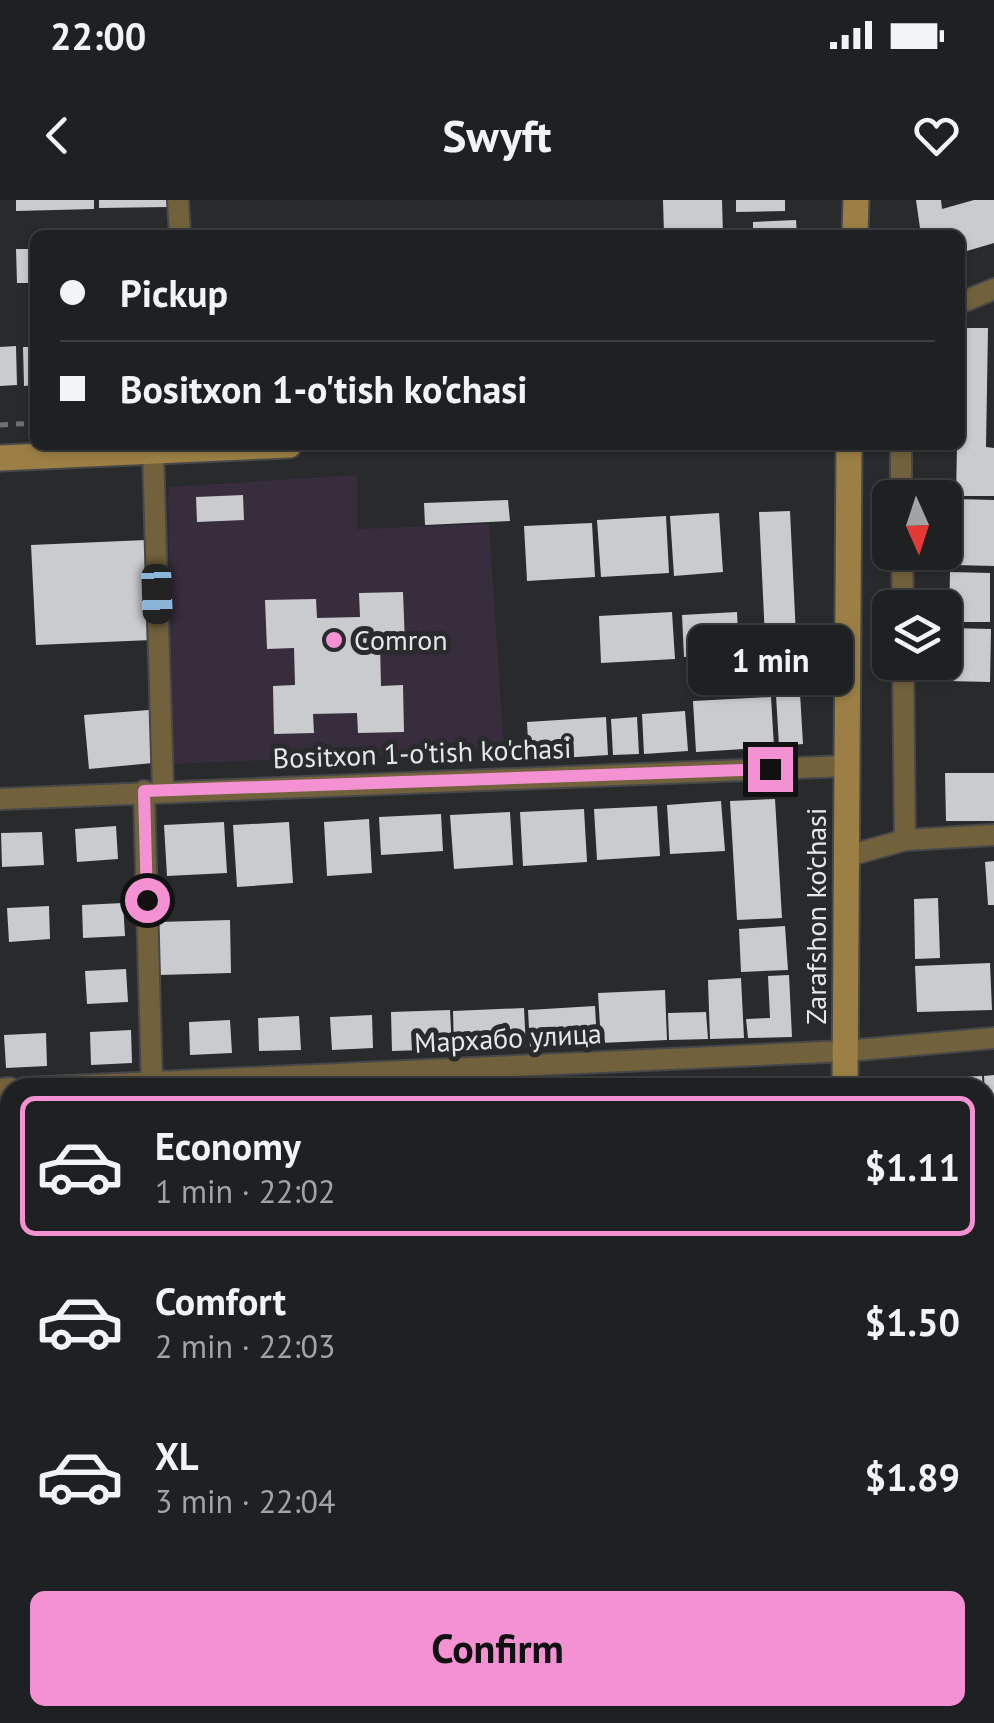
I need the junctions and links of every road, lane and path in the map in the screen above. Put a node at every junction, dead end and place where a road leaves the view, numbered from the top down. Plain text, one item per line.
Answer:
1 (178, 200) edge
2 (856, 200) edge
3 (180, 230) edge
4 (855, 230) edge
5 (994, 289) edge
6 (965, 301) edge
7 (30, 423) edge
8 (0, 425) edge
9 (153, 450) joint
10 (849, 450) edge
11 (901, 450) edge
12 (0, 458) edge
13 (901, 480) edge
14 (903, 680) edge
15 (846, 766) junction
16 (154, 791) junction
17 (0, 798) edge
18 (994, 835) edge
19 (905, 840) junction
20 (844, 857) junction
21 (994, 1038) edge
22 (846, 1051) junction
23 (151, 1078) edge
24 (294, 1078) edge
25 (845, 1078) edge

1 - 3 street
2 - 4 street
5 - 6 street
7 - 8 path
9 - 12 street
9 - 16 street
10 - 15 street, Zarafshon ko'chasi
11 - 13 street
14 - 19 street
15 - 16 street, Bositxon 1-o'tish ko'chasi
15 - 20 street, Zarafshon ko'chasi
16 - 17 street, Bositxon 1-o'tish ko'chasi
16 - 23 street
18 - 19 street
19 - 20 street
20 - 22 street, Zarafshon ko'chasi
21 - 22 street, Мархабо улица
22 - 24 street, Мархабо улица
22 - 25 street, Zarafshon ko'chasi

